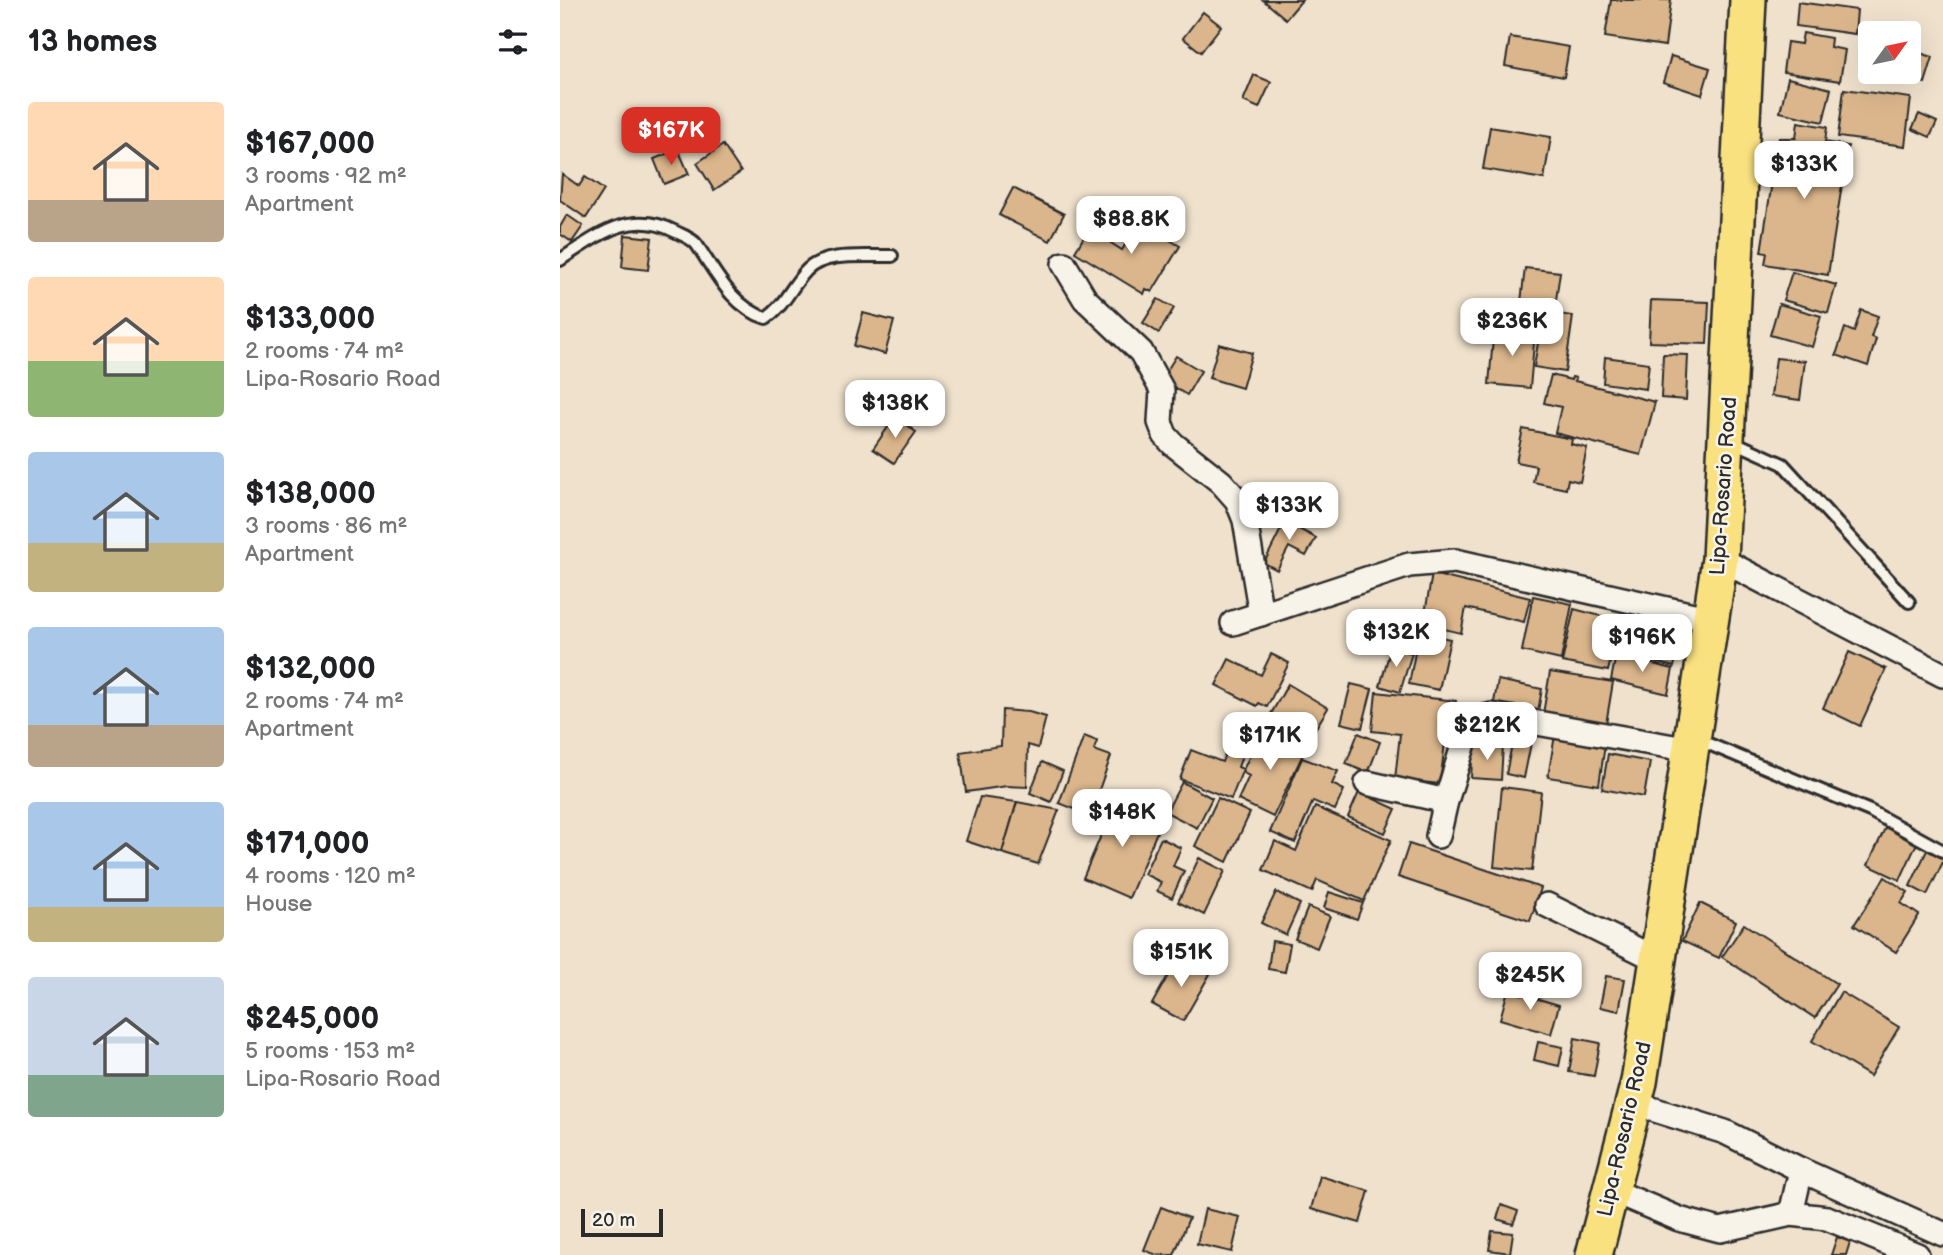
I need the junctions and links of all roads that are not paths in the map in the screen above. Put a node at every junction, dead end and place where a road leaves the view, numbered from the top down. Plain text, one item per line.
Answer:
1 (1748, 0) edge
2 (892, 256) dead end
3 (560, 260) edge
4 (1064, 264) dead end
5 (1726, 438) junction
6 (1720, 559) junction
7 (1909, 602) dead end
8 (1261, 614) junction
9 (1711, 619) junction
10 (1233, 623) dead end
11 (1943, 675) edge
12 (1692, 744) junction
13 (1367, 783) dead end
14 (1446, 801) junction
15 (1438, 835) dead end
16 (1943, 851) edge
17 (1548, 905) dead end
18 (1658, 960) junction
19 (1633, 1103) junction
20 (1801, 1170) junction
21 (1611, 1190) junction
22 (1791, 1213) junction
23 (1943, 1234) edge
24 (1594, 1255) edge
25 (1917, 1255) edge

1 - 5 main road, Lipa-Rosario Road
2 - 3 lane
4 - 8 street
5 - 6 main road, Lipa-Rosario Road
5 - 7 lane
6 - 9 main road, Lipa-Rosario Road
6 - 11 street
8 - 9 street
8 - 10 street
9 - 12 main road, Lipa-Rosario Road
12 - 14 street
12 - 16 lane
12 - 18 main road, Lipa-Rosario Road
13 - 14 street
14 - 15 street
17 - 18 street
18 - 19 main road, Lipa-Rosario Road
19 - 20 street
19 - 21 main road, Lipa-Rosario Road
20 - 22 street
20 - 23 street
21 - 22 street
21 - 24 main road, Lipa-Rosario Road
22 - 25 street

